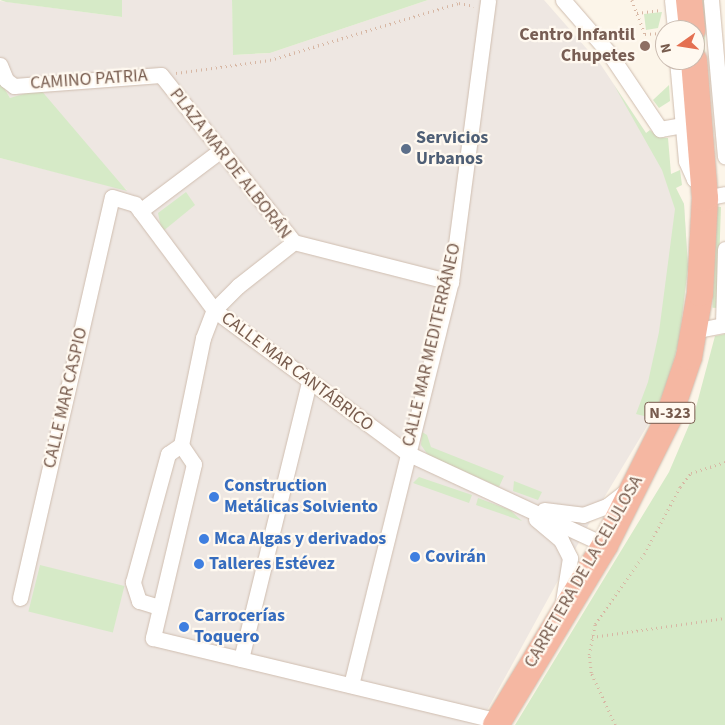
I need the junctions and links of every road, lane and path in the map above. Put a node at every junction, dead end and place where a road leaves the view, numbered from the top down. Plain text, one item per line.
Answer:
1 (562, 0) edge
2 (632, 0) edge
3 (689, 0) edge
4 (711, 0) edge
5 (668, 5) edge
6 (487, 6) edge
7 (637, 13) junction
8 (672, 20) edge
9 (691, 20) edge
10 (655, 34) edge
11 (0, 65) edge
12 (678, 70) edge
13 (695, 70) edge
14 (161, 75) junction
15 (683, 125) junction
16 (220, 150) junction
17 (725, 156) edge
18 (711, 191) edge
19 (112, 197) joint
20 (140, 211) junction
21 (294, 242) junction
22 (725, 249) edge
23 (450, 282) junction
24 (214, 310) junction
25 (724, 325) edge
26 (693, 331) junction
27 (309, 382) junction
28 (181, 445) junction
29 (407, 453) junction
30 (725, 462) edge
31 (635, 484) junction
32 (519, 505) junction
33 (604, 545) junction
34 (20, 598) dead end
35 (159, 607) junction
36 (725, 618) edge
37 (558, 622) junction
38 (592, 637) junction
39 (241, 659) junction
40 (351, 685) junction
41 (497, 723) edge
42 (615, 725) edge

1 - 15 street
2 - 7 path
3 - 9 highway
4 - 17 street
5 - 7 path
5 - 8 street
6 - 14 path
6 - 23 street, CALLE MAR MEDITERRÁNEO
7 - 10 path
11 - 14 street, CAMINO PATRIA
12 - 15 street
13 - 18 highway, CARRETERA DE LA CELULOSA / N-323
14 - 16 street, PLAZA MAR DE ALBORÁN
15 - 18 street
16 - 20 street
16 - 21 street, PLAZA MAR DE ALBORÁN
18 - 26 highway, CARRETERA DE LA CELULOSA / N-323
19 - 20 street, CALLE MAR CANTÁBRICO
19 - 34 street, CALLE MAR CASPIO
20 - 24 street, CALLE MAR CANTÁBRICO
21 - 23 street
21 - 24 street, PLAZA MAR DE ALBORÁN
22 - 25 street
23 - 29 street, CALLE MAR MEDITERRÁNEO
24 - 27 street, CALLE MAR CANTÁBRICO
24 - 28 street
25 - 26 street
26 - 31 highway, CARRETERA DE LA CELULOSA / N-323
27 - 29 street, CALLE MAR CANTÁBRICO
27 - 39 street
28 - 35 street
28 - 35 street
29 - 32 street, CALLE MAR CANTÁBRICO
29 - 40 street, CALLE MAR MEDITERRÁNEO
30 - 38 path
31 - 32 street, CALLE MAR CANTÁBRICO
31 - 33 highway, CARRETERA DE LA CELULOSA / N-323
32 - 33 street, CALLE MAR CANTÁBRICO
32 - 37 street, CALLE MAR CANTÁBRICO
33 - 37 highway, CARRETERA DE LA CELULOSA / N-323
35 - 39 street
36 - 38 path
37 - 41 highway, CARRETERA DE LA CELULOSA / N-323
38 - 42 path
39 - 40 street
40 - 41 street

